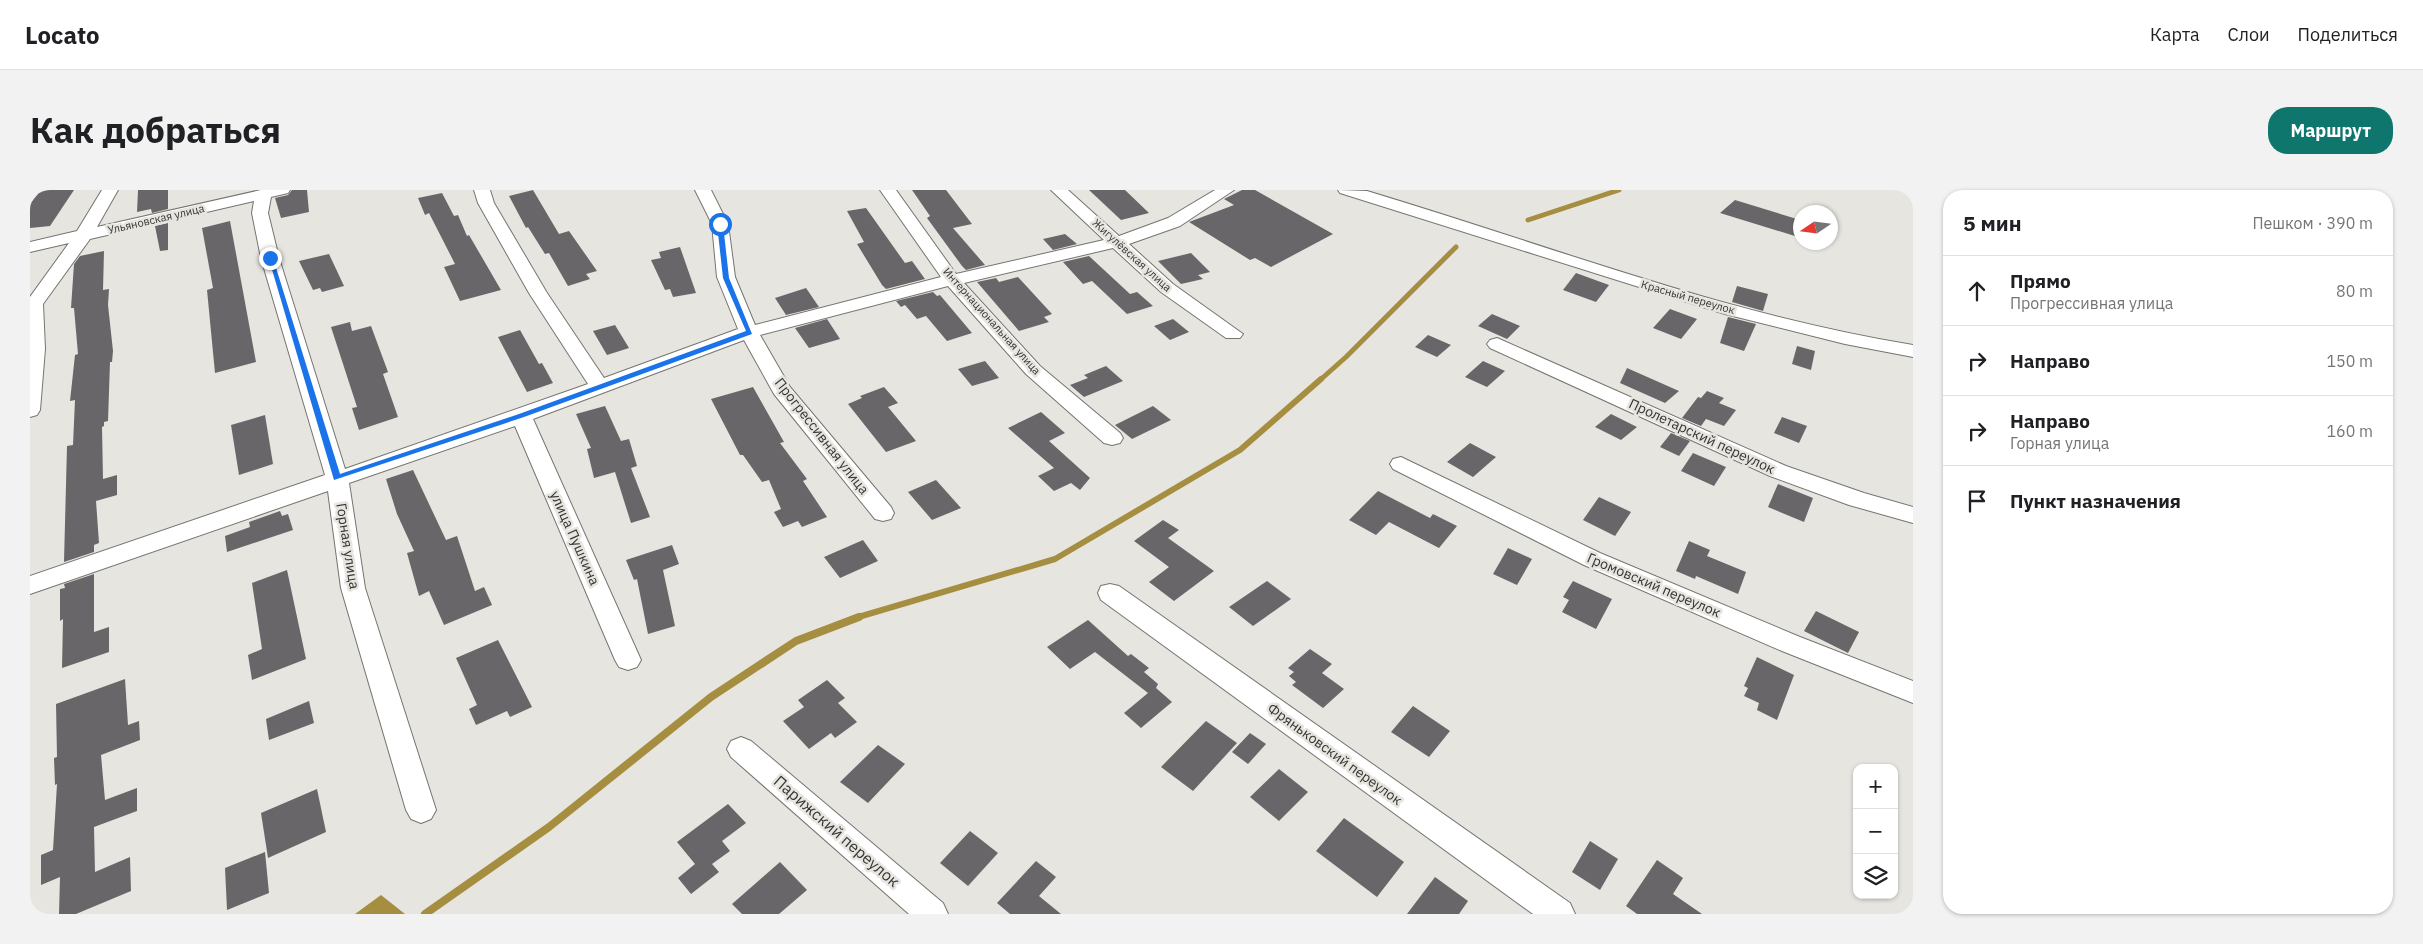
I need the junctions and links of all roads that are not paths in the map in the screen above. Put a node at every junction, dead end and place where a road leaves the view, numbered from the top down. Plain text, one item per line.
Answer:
1 (110, 190) edge
2 (482, 190) edge
3 (703, 190) edge
4 (888, 190) edge
5 (1059, 190) edge
6 (1226, 190) edge
7 (1346, 190) edge
8 (273, 192) edge
9 (1388, 196) edge
10 (83, 236) junction
11 (1118, 242) junction
12 (30, 247) edge
13 (952, 280) junction
14 (749, 332) junction
15 (1233, 334) dead end
16 (1496, 344) dead end
17 (1913, 351) edge
18 (600, 387) junction
19 (30, 410) edge
20 (522, 416) junction
21 (1112, 438) dead end
22 (1402, 464) dead end
23 (337, 478) junction
24 (883, 513) dead end
25 (1913, 515) edge
26 (30, 585) edge
27 (1110, 593) dead end
28 (628, 660) dead end
29 (1913, 692) edge
30 (741, 749) dead end
31 (422, 810) dead end
32 (932, 914) edge
33 (1559, 914) edge

1 - 10 street
2 - 18 street
3 - 14 street, Прогрессивная улица
4 - 13 street, Интернациональная улица
5 - 11 street, Жигулёвская улица
6 - 11 street
7 - 9 street, Красный переулок
8 - 10 street, Ульяновская улица
8 - 23 street, Горная улица
9 - 17 street, Красный переулок
10 - 12 street, Ульяновская улица
10 - 19 street
11 - 13 street
11 - 15 street, Жигулёвская улица
13 - 14 street
13 - 21 street, Интернациональная улица
14 - 18 street
14 - 24 street, Прогрессивная улица
16 - 25 street, Пролетарский переулок
18 - 20 street
20 - 23 street
20 - 28 street, улица Пушкина
22 - 29 street, Громовский переулок
23 - 26 street
23 - 31 street, Горная улица
27 - 33 street, Фряньковский переулок
30 - 32 street, Парижский переулок

